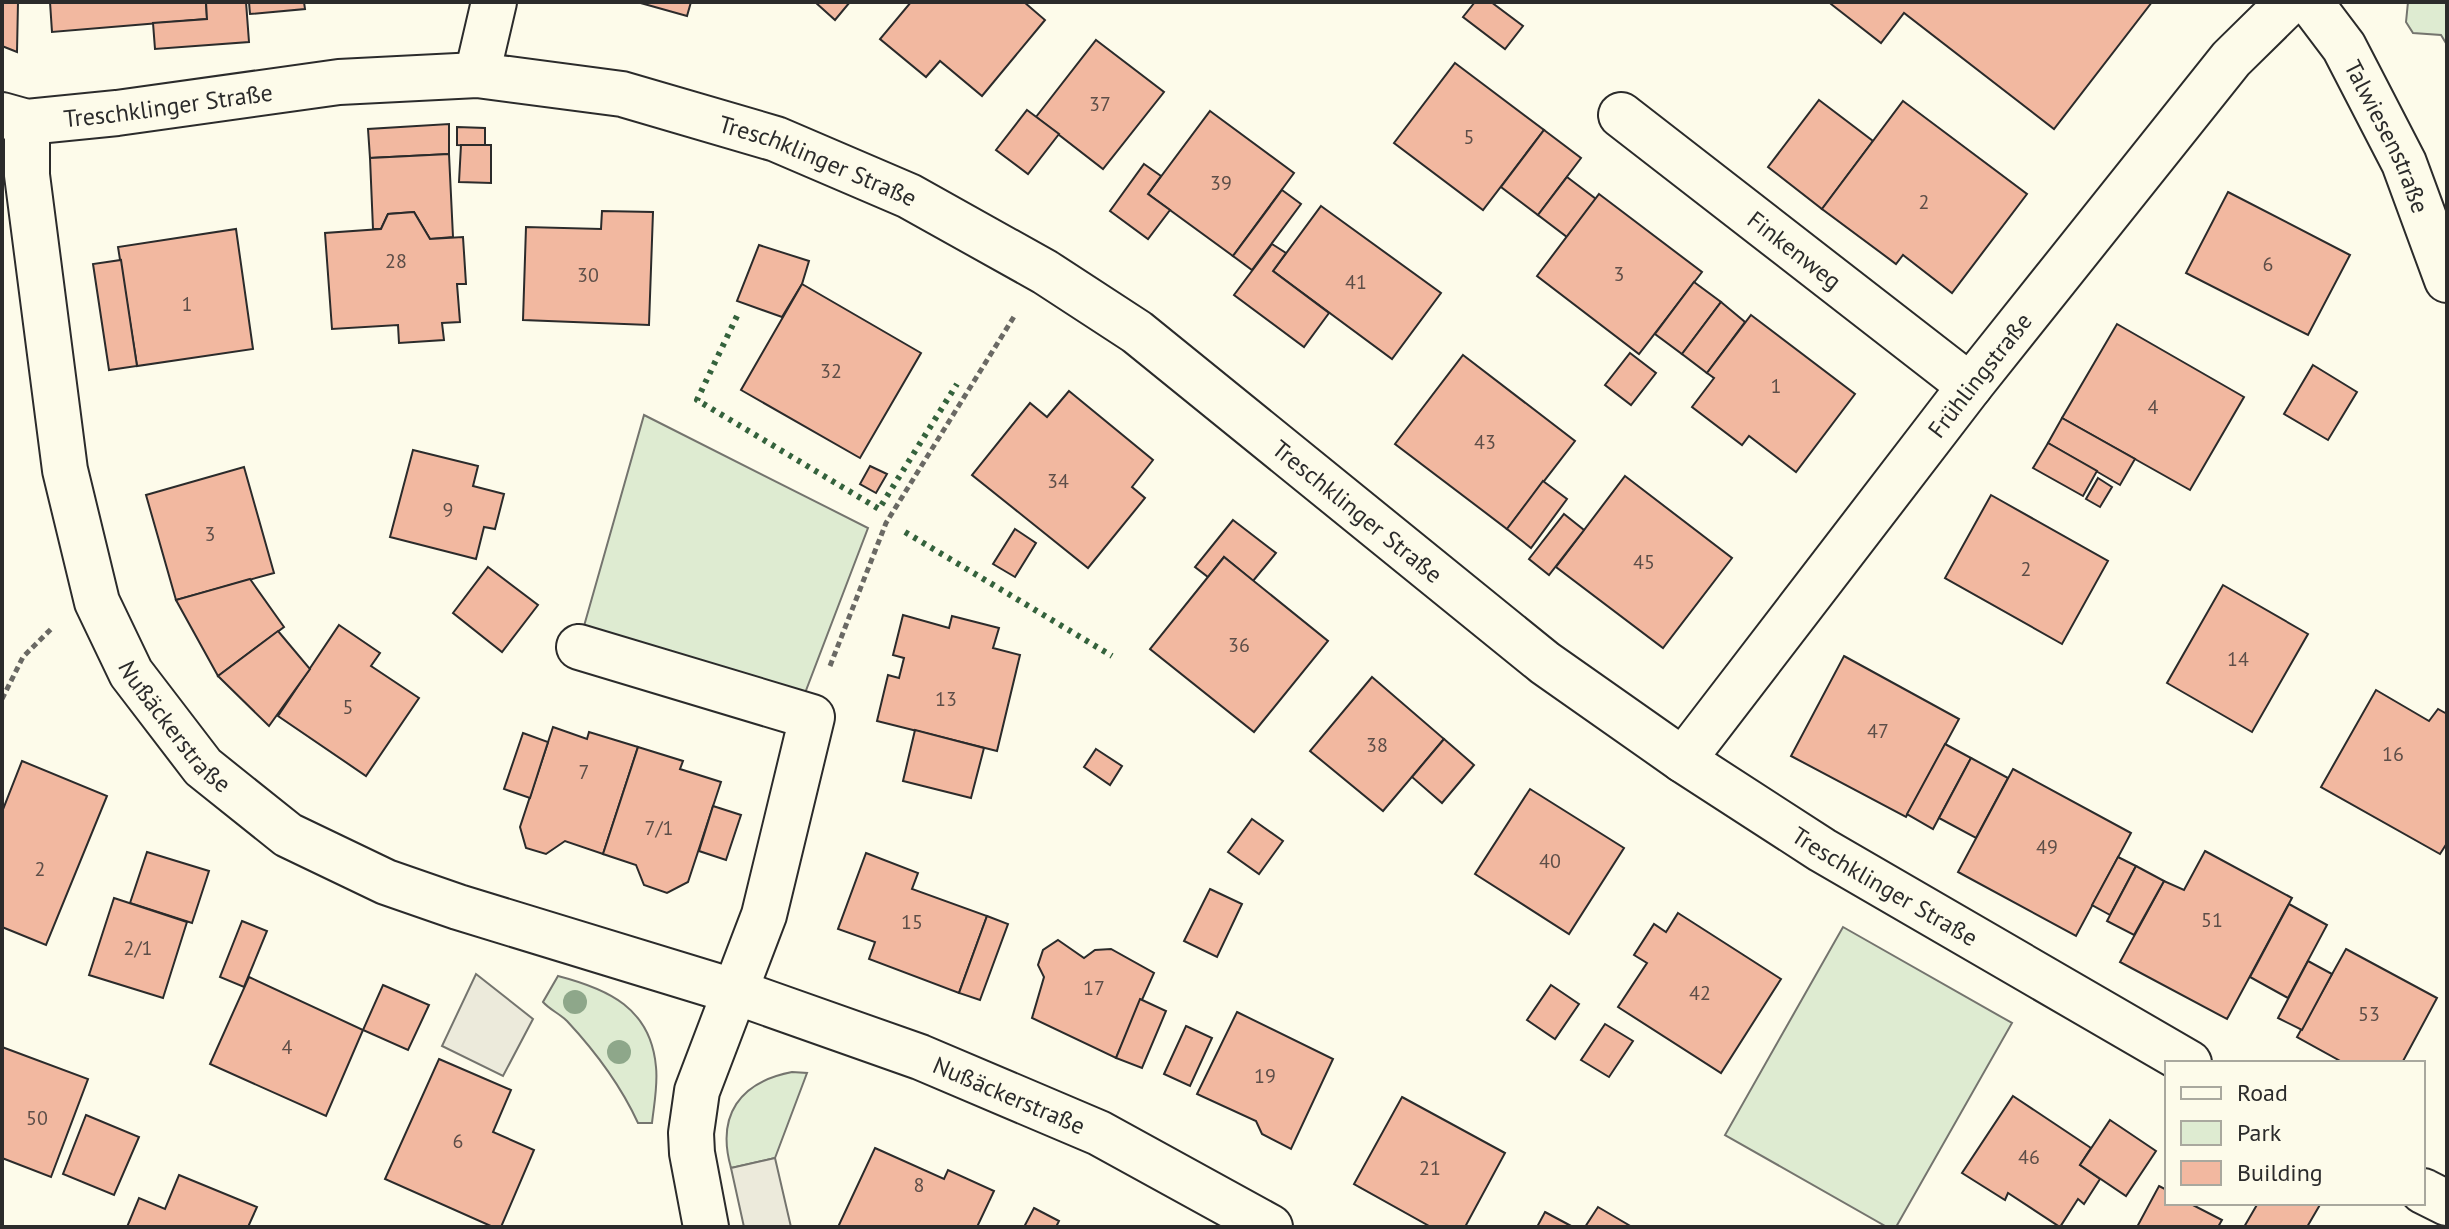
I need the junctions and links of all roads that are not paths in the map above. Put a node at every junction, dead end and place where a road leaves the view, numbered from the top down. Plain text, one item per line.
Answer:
1 (494, 2) edge
2 (2289, 2) edge
3 (2310, 2) edge
4 (477, 75) junction
5 (1621, 115) dead end
6 (14, 118) edge
7 (2447, 280) edge
8 (1970, 386) junction
9 (579, 647) dead end
10 (1683, 760) junction
11 (736, 992) junction
12 (2186, 1061) edge
13 (2425, 1192) edge
14 (2447, 1203) edge
15 (706, 1227) edge
16 (1270, 1227) edge

1 - 4 street
2 - 8 street, Frühlingstraße
3 - 7 street, Talwiesenstraße
4 - 6 street, Treschklinger Straße
4 - 10 street, Treschklinger Straße
5 - 8 street, Finkenweg
6 - 11 street, Nußäckerstraße
8 - 10 street, Frühlingstraße
9 - 11 street
10 - 12 street, Treschklinger Straße
11 - 15 street
11 - 16 street, Nußäckerstraße
13 - 14 street

